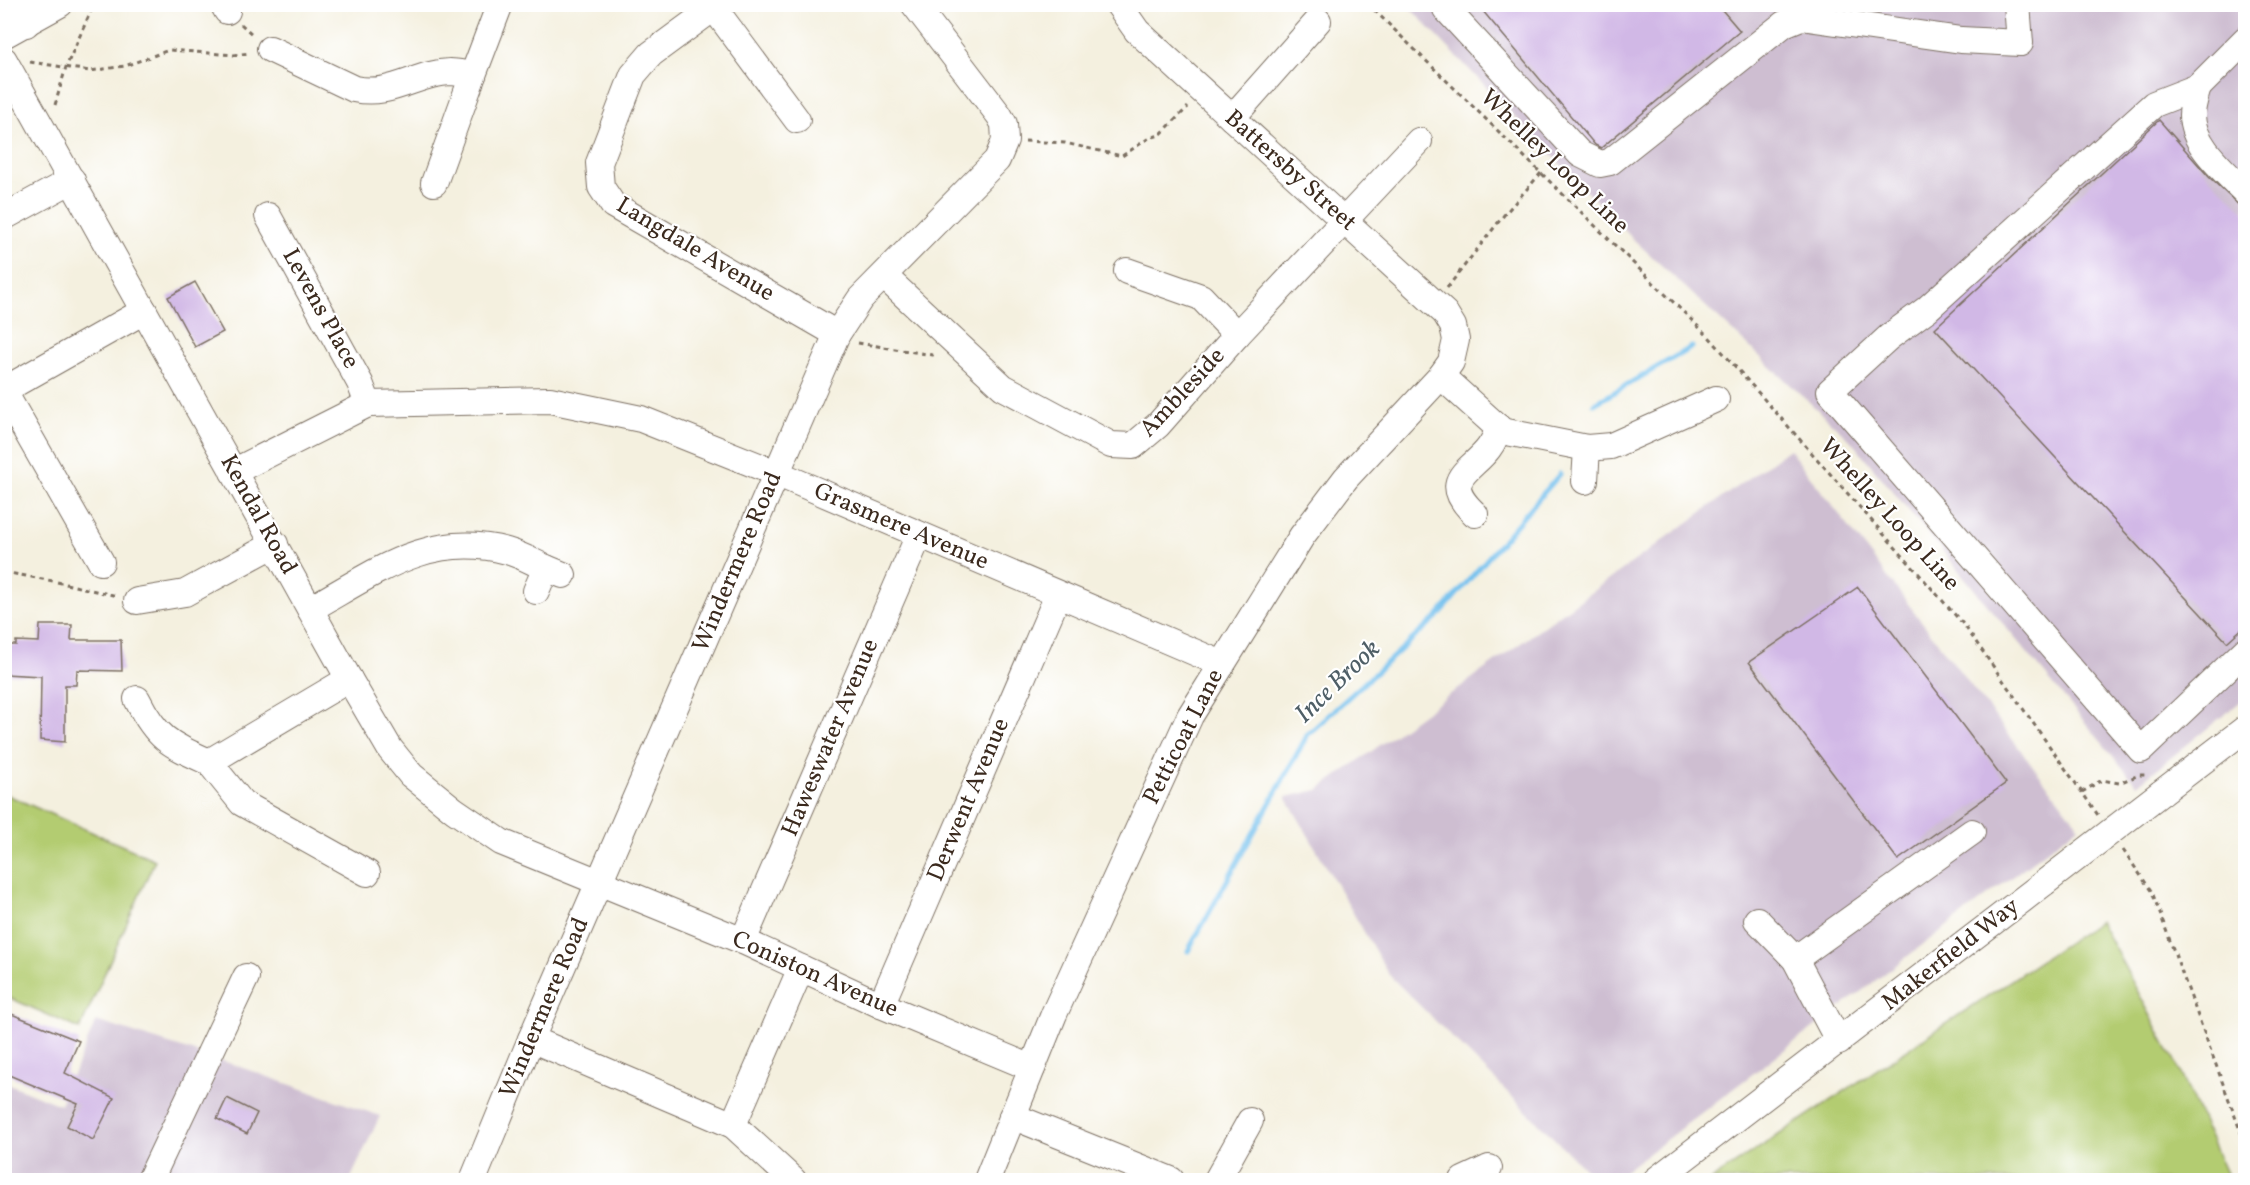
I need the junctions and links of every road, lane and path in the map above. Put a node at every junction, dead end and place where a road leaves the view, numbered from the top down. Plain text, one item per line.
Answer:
1 (60, 4) edge
2 (94, 4) edge
3 (500, 4) edge
4 (914, 4) edge
5 (1118, 4) edge
6 (1368, 4) edge
7 (2017, 4) edge
8 (717, 6) edge
9 (225, 8) edge
10 (1446, 9) dead end
11 (16, 21) edge
12 (1318, 21) dead end
13 (2246, 39) edge
14 (270, 49) junction
15 (16, 61) edge
16 (66, 67) junction
17 (473, 75) junction
18 (2198, 87) junction
19 (1203, 92) junction
20 (1232, 118) junction
21 (797, 120) dead end
22 (45, 132) junction
23 (1045, 141) dead end
24 (1419, 141) dead end
25 (1541, 173) junction
26 (72, 180) junction
27 (434, 183) dead end
28 (2246, 193) edge
29 (268, 216) dead end
30 (4, 217) edge
31 (1344, 221) junction
32 (1126, 271) dead end
33 (884, 276) junction
34 (1435, 304) junction
35 (144, 311) junction
36 (837, 333) junction
37 (1237, 335) junction
38 (1456, 340) joint
39 (955, 342) junction
40 (1441, 376) junction
41 (4, 391) edge
42 (1716, 399) dead end
43 (368, 404) junction
44 (1498, 427) junction
45 (1587, 448) junction
46 (233, 472) junction
47 (776, 473) junction
48 (1585, 480) dead end
49 (1475, 514) dead end
50 (920, 535) junction
51 (275, 544) junction
52 (101, 562) dead end
53 (4, 572) edge
54 (536, 591) dead end
55 (1058, 595) junction
56 (137, 601) joint
57 (310, 609) junction
58 (2246, 650) edge
59 (1222, 664) junction
60 (349, 679) junction
61 (137, 699) dead end
62 (2246, 728) edge
63 (209, 762) junction
64 (2164, 791) junction
65 (2082, 792) junction
66 (2101, 819) dead end
67 (1972, 832) dead end
68 (2120, 847) dead end
69 (367, 873) dead end
70 (598, 883) junction
71 (1756, 920) dead end
72 (743, 941) junction
73 (1795, 959) junction
74 (801, 968) junction
75 (246, 977) dead end
76 (881, 1005) junction
77 (531, 1039) junction
78 (1839, 1042) junction
79 (1032, 1068) junction
80 (1012, 1116) junction
81 (1250, 1121) dead end
82 (733, 1125) junction
83 (2246, 1146) edge
84 (1489, 1168) dead end
85 (150, 1180) edge
86 (472, 1180) edge
87 (793, 1180) edge
88 (987, 1180) edge
89 (1171, 1180) edge
90 (1217, 1180) edge
91 (1463, 1180) edge
92 (1656, 1180) edge

1 - 11 street
2 - 16 path
3 - 17 street
4 - 33 street, Windermere Road
5 - 19 street, Battersby Street
6 - 25 path, Whelley Loop Line
7 - 10 street
8 - 21 street
8 - 36 street, Langdale Avenue
9 - 14 path
12 - 20 street
13 - 18 street
14 - 16 path
14 - 17 street
15 - 16 path
15 - 22 street, Kendal Road
16 - 22 path
17 - 27 street
18 - 28 street
18 - 58 street
19 - 20 street, Battersby Street
19 - 23 path
20 - 31 street, Battersby Street
22 - 26 street, Kendal Road
24 - 31 street, Ambleside
25 - 34 path
25 - 65 path, Whelley Loop Line
26 - 30 street
26 - 35 street, Kendal Road
29 - 43 street, Levens Place
31 - 34 street, Battersby Street
31 - 37 street, Ambleside
32 - 37 street
33 - 36 street, Windermere Road
33 - 39 street, Ambleside
34 - 38 street, Battersby Street
35 - 41 street
35 - 46 street, Kendal Road
36 - 39 path
36 - 47 street, Windermere Road
37 - 39 street, Ambleside
38 - 40 street, Petticoat Lane
40 - 44 street
40 - 59 street, Petticoat Lane
41 - 52 street
42 - 45 street
43 - 46 street, Grasmere Avenue
43 - 47 street, Grasmere Avenue
44 - 45 street
44 - 49 street
45 - 48 street
46 - 51 street, Kendal Road
47 - 50 street, Grasmere Avenue
47 - 70 street, Windermere Road
50 - 55 street, Grasmere Avenue
50 - 72 street, Haweswater Avenue
51 - 56 street
51 - 57 street, Kendal Road
53 - 56 path
54 - 57 street
55 - 59 street, Grasmere Avenue
55 - 76 street, Derwent Avenue
57 - 60 street, Kendal Road
59 - 79 street, Petticoat Lane
60 - 63 street
60 - 70 street, Kendal Road
61 - 63 street
62 - 64 street, Makerfield Way
63 - 69 street
64 - 65 path
64 - 78 street, Makerfield Way, bridge
65 - 66 path, Whelley Loop Line
67 - 73 street
68 - 83 path
70 - 72 street, Coniston Avenue
70 - 77 street, Windermere Road
71 - 73 street
72 - 74 street, Coniston Avenue
73 - 78 street
74 - 76 street, Coniston Avenue
74 - 82 street
75 - 85 street
76 - 79 street, Coniston Avenue
77 - 82 street
77 - 86 street, Windermere Road
78 - 92 street, Makerfield Way
79 - 80 street, Petticoat Lane
80 - 88 street, Petticoat Lane
80 - 89 street
81 - 90 street
82 - 87 street
84 - 91 street

